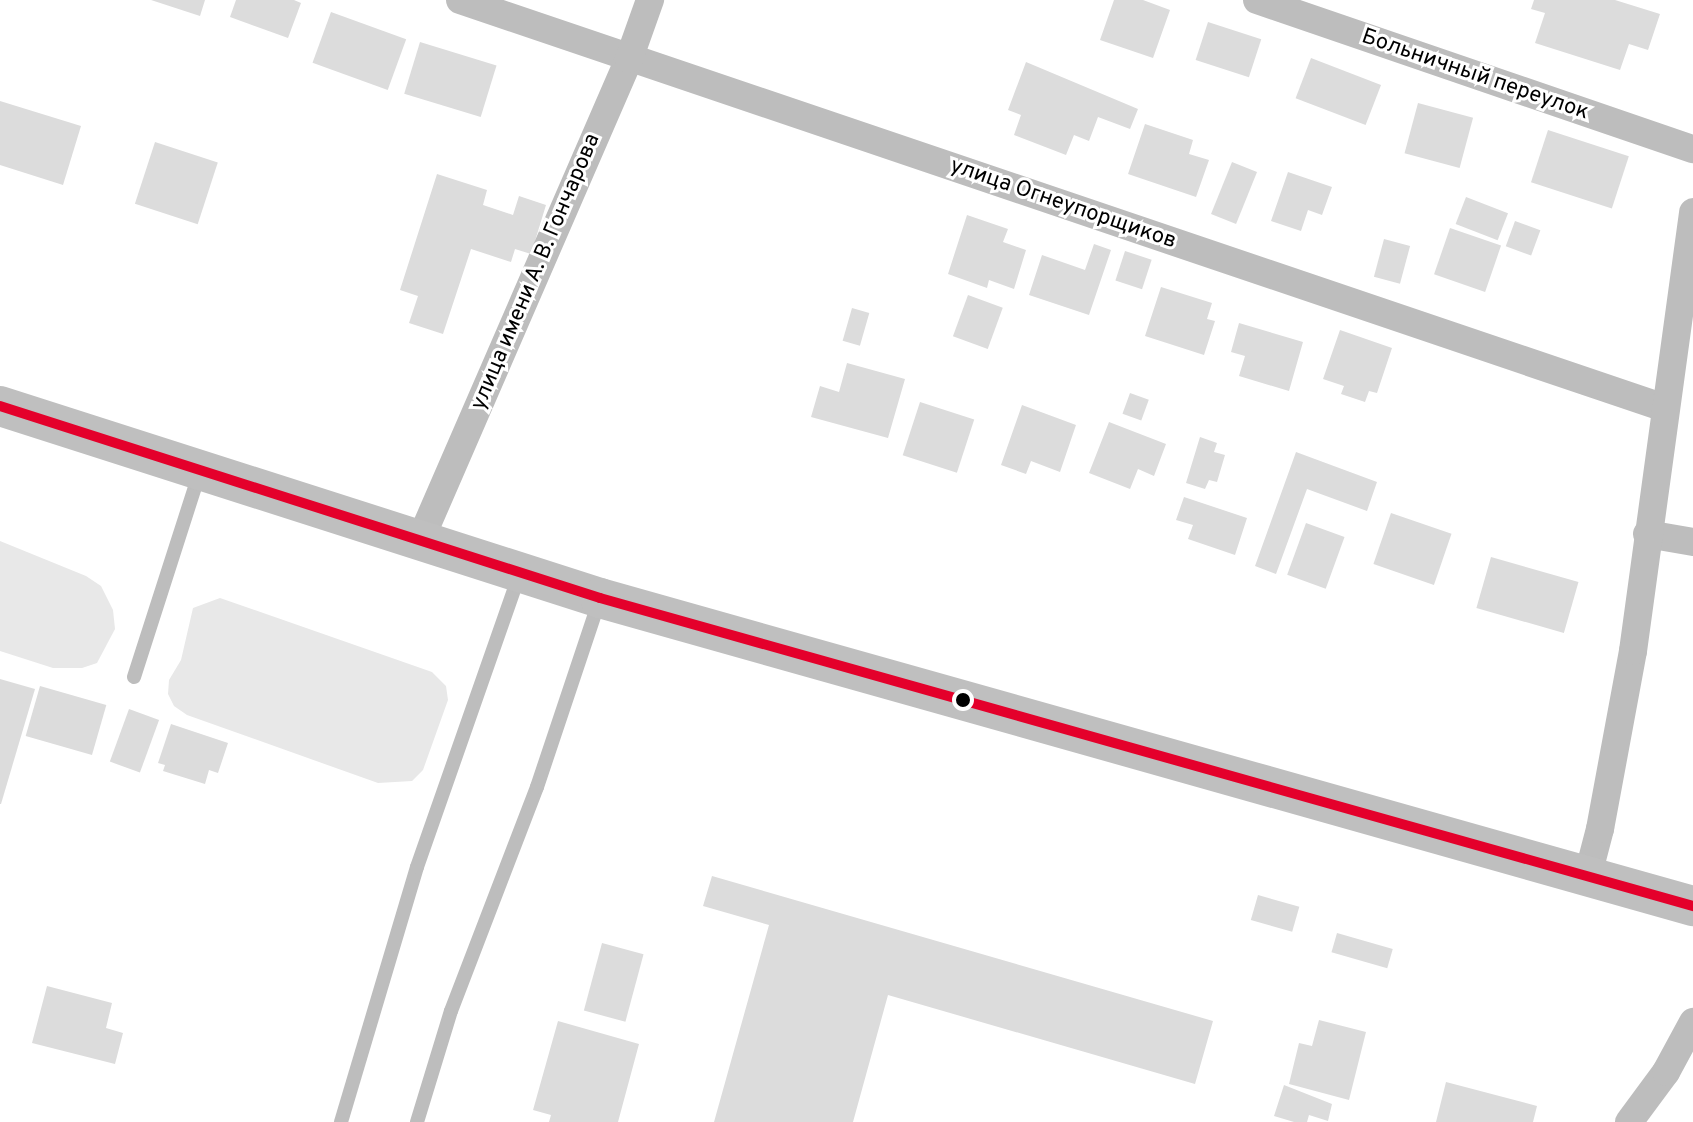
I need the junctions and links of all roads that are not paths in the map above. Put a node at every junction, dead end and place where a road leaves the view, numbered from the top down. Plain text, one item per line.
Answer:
1 (460, 0) edge
2 (650, 0) edge
3 (1257, 0) edge
4 (629, 59) junction
5 (1693, 149) edge
6 (1693, 212) edge
7 (0, 406) edge
8 (1665, 408) junction
9 (200, 471) junction
10 (1647, 534) junction
11 (1693, 542) edge
12 (419, 543) junction
13 (520, 573) junction
14 (600, 598) junction
15 (134, 677) dead end
16 (1588, 875) junction
17 (1693, 906) edge
18 (1693, 1022) edge
19 (341, 1122) edge
20 (417, 1122) edge
21 (1629, 1122) edge

1 - 4 street, улица Огнеупорщиков
2 - 4 street, улица имени А. В. Гончарова
3 - 5 street, Больничный переулок
4 - 8 street, улица Огнеупорщиков
4 - 12 street, улица имени А. В. Гончарова
6 - 8 street
7 - 9 main road
8 - 10 street
9 - 12 main road
9 - 15 lane
10 - 11 street
10 - 16 street
12 - 13 main road
13 - 14 main road
13 - 19 lane
14 - 16 main road
14 - 20 lane
16 - 17 main road
18 - 21 street

